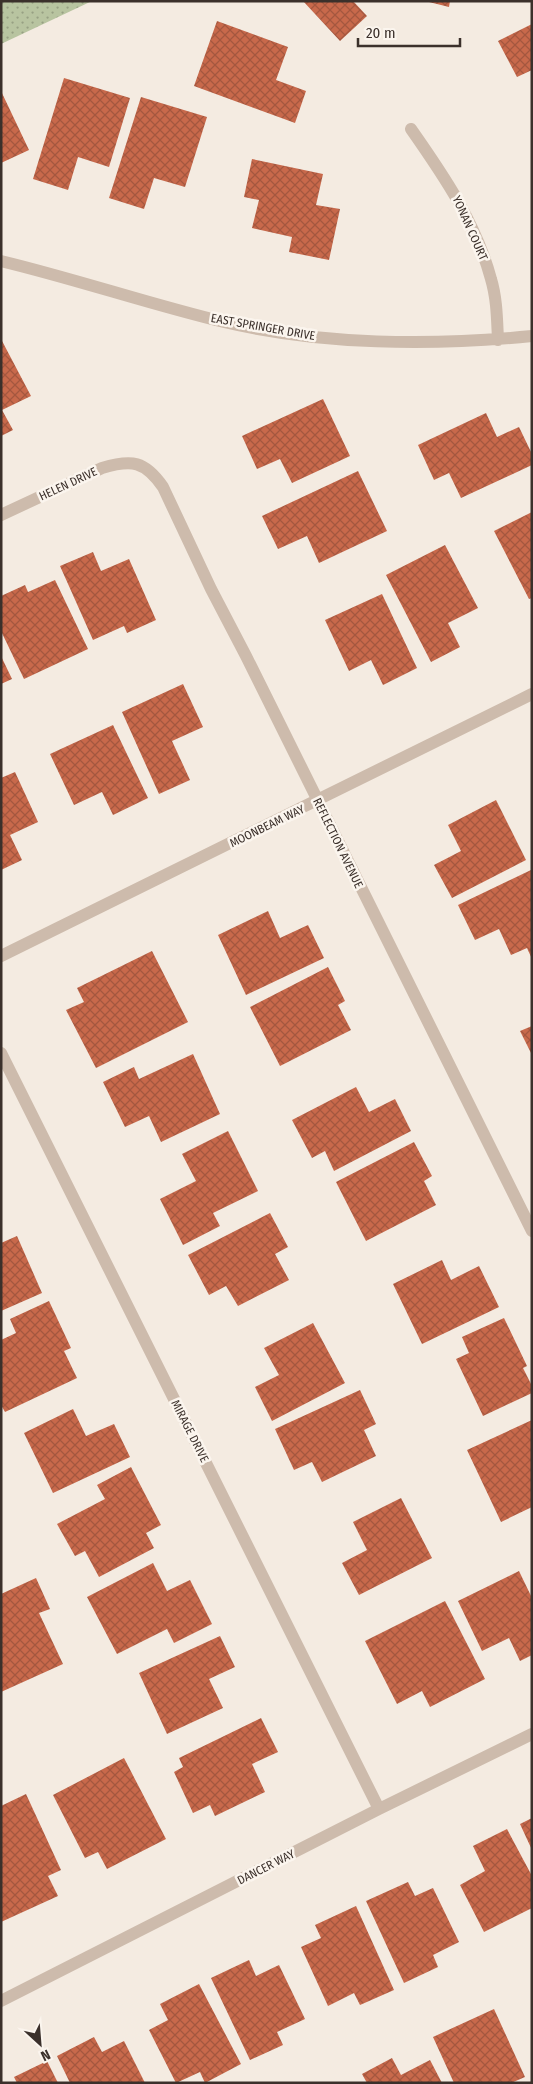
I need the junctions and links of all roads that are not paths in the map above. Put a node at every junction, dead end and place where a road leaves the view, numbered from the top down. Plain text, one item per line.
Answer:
1 (411, 129) dead end
2 (1, 262) edge
3 (532, 336) edge
4 (498, 340) junction
5 (137, 463) joint
6 (1, 516) edge
7 (532, 694) edge
8 (317, 801) junction
9 (1, 956) edge
10 (1, 1053) edge
11 (532, 1231) edge
12 (532, 1734) edge
13 (379, 1809) junction
14 (1, 2001) edge

1 - 4 street, YONAN COURT
2 - 4 street, EAST SPRINGER DRIVE
3 - 4 street, EAST SPRINGER DRIVE
5 - 6 street, HELEN DRIVE
5 - 8 street, REFLECTION AVENUE
7 - 8 street, MOONBEAM WAY
8 - 9 street, MOONBEAM WAY
8 - 11 street, REFLECTION AVENUE
10 - 13 street, MIRAGE DRIVE
12 - 13 street, DANCER WAY
13 - 14 street, DANCER WAY

